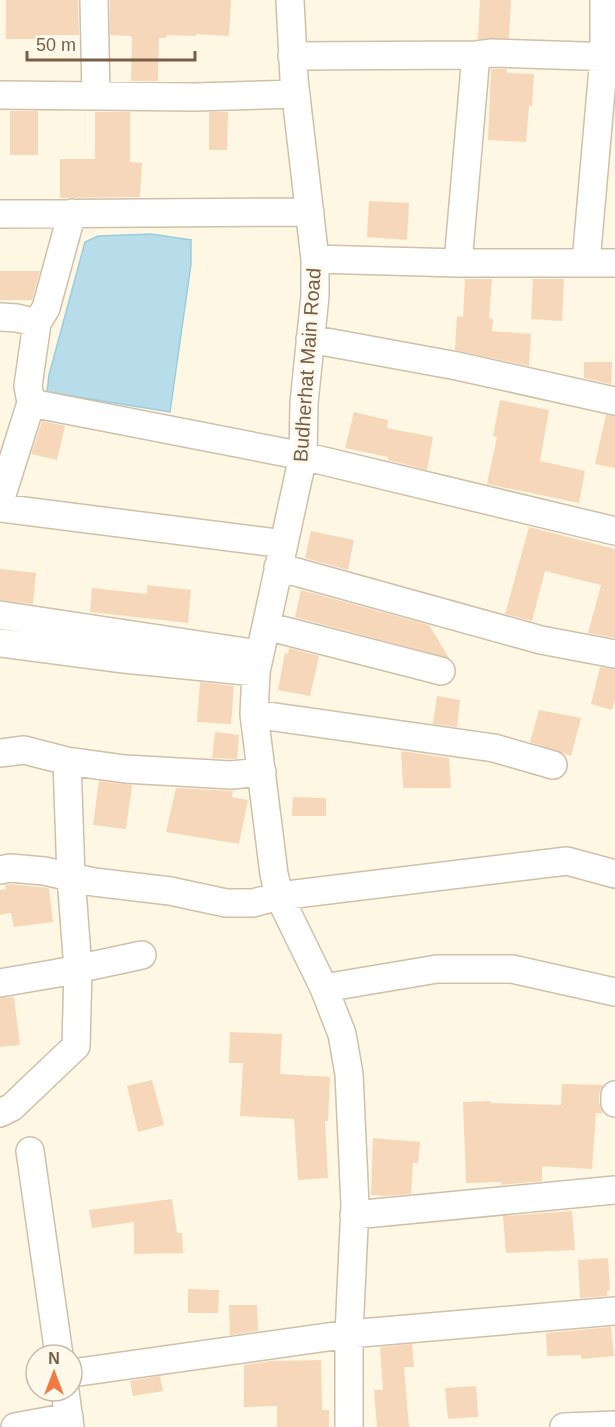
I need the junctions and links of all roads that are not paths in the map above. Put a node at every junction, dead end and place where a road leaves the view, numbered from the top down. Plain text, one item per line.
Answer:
1 (94, 0) edge
2 (290, 0) edge
3 (604, 0) edge
4 (476, 55) junction
5 (292, 56) junction
6 (610, 57) edge
7 (296, 94) junction
8 (0, 95) edge
9 (96, 96) junction
10 (310, 212) junction
11 (72, 213) junction
12 (0, 214) edge
13 (315, 259) junction
14 (586, 262) junction
15 (458, 263) junction
16 (615, 263) edge
17 (0, 317) edge
18 (37, 323) junction
19 (310, 339) junction
20 (615, 401) edge
21 (31, 403) junction
22 (10, 435) edge
23 (303, 456) junction
24 (0, 501) edge
25 (0, 508) edge
26 (615, 531) edge
27 (281, 555) junction
28 (0, 615) edge
29 (266, 626) junction
30 (0, 643) edge
31 (615, 654) edge
32 (257, 663) junction
33 (441, 671) dead end
34 (254, 714) junction
35 (0, 753) edge
36 (67, 760) junction
37 (553, 765) dead end
38 (262, 772) junction
39 (0, 870) edge
40 (615, 874) edge
41 (71, 877) junction
42 (279, 896) junction
43 (142, 955) dead end
44 (78, 969) junction
45 (318, 977) junction
46 (0, 983) edge
47 (615, 992) edge
48 (615, 1095) edge
49 (615, 1103) edge
50 (0, 1113) edge
51 (30, 1151) dead end
52 (615, 1190) edge
53 (354, 1215) junction
54 (615, 1311) edge
55 (349, 1334) junction
56 (57, 1343) edge
57 (84, 1371) edge
58 (68, 1412) edge
59 (615, 1425) edge
60 (15, 1427) edge
61 (349, 1427) edge
62 (564, 1427) edge

1 - 9 street
2 - 5 street, Budherhat Main Road
3 - 6 street
4 - 5 street
4 - 6 street
4 - 15 street
5 - 7 street, Budherhat Main Road
6 - 14 street
7 - 9 street
7 - 10 street, Budherhat Main Road
8 - 9 street
10 - 11 street
10 - 13 street, Budherhat Main Road
11 - 12 street
11 - 18 street
13 - 15 street
13 - 19 street, Budherhat Main Road
14 - 15 street
14 - 16 street
17 - 18 street
18 - 21 street
19 - 20 street
19 - 23 street, Budherhat Main Road
21 - 22 street
21 - 23 street
22 - 24 street
23 - 26 street
23 - 27 street, Budherhat Main Road
25 - 27 street
27 - 29 street, Budherhat Main Road
27 - 31 street
28 - 32 street
29 - 32 street, Budherhat Main Road
29 - 33 street
30 - 32 street
32 - 34 street, Budherhat Main Road
34 - 37 street
34 - 38 street, Budherhat Main Road
35 - 36 street
36 - 38 street
36 - 41 street
38 - 42 street, Budherhat Main Road
39 - 41 street
40 - 42 street
41 - 42 street
41 - 44 street
42 - 45 street, Budherhat Main Road
43 - 44 street
44 - 46 street
44 - 50 street
45 - 47 street
45 - 53 street, Budherhat Main Road
48 - 49 street
51 - 56 street
52 - 53 street
53 - 55 street, Budherhat Main Road
54 - 55 street
55 - 57 street
55 - 61 street, Budherhat Main Road
58 - 60 street
59 - 62 street

